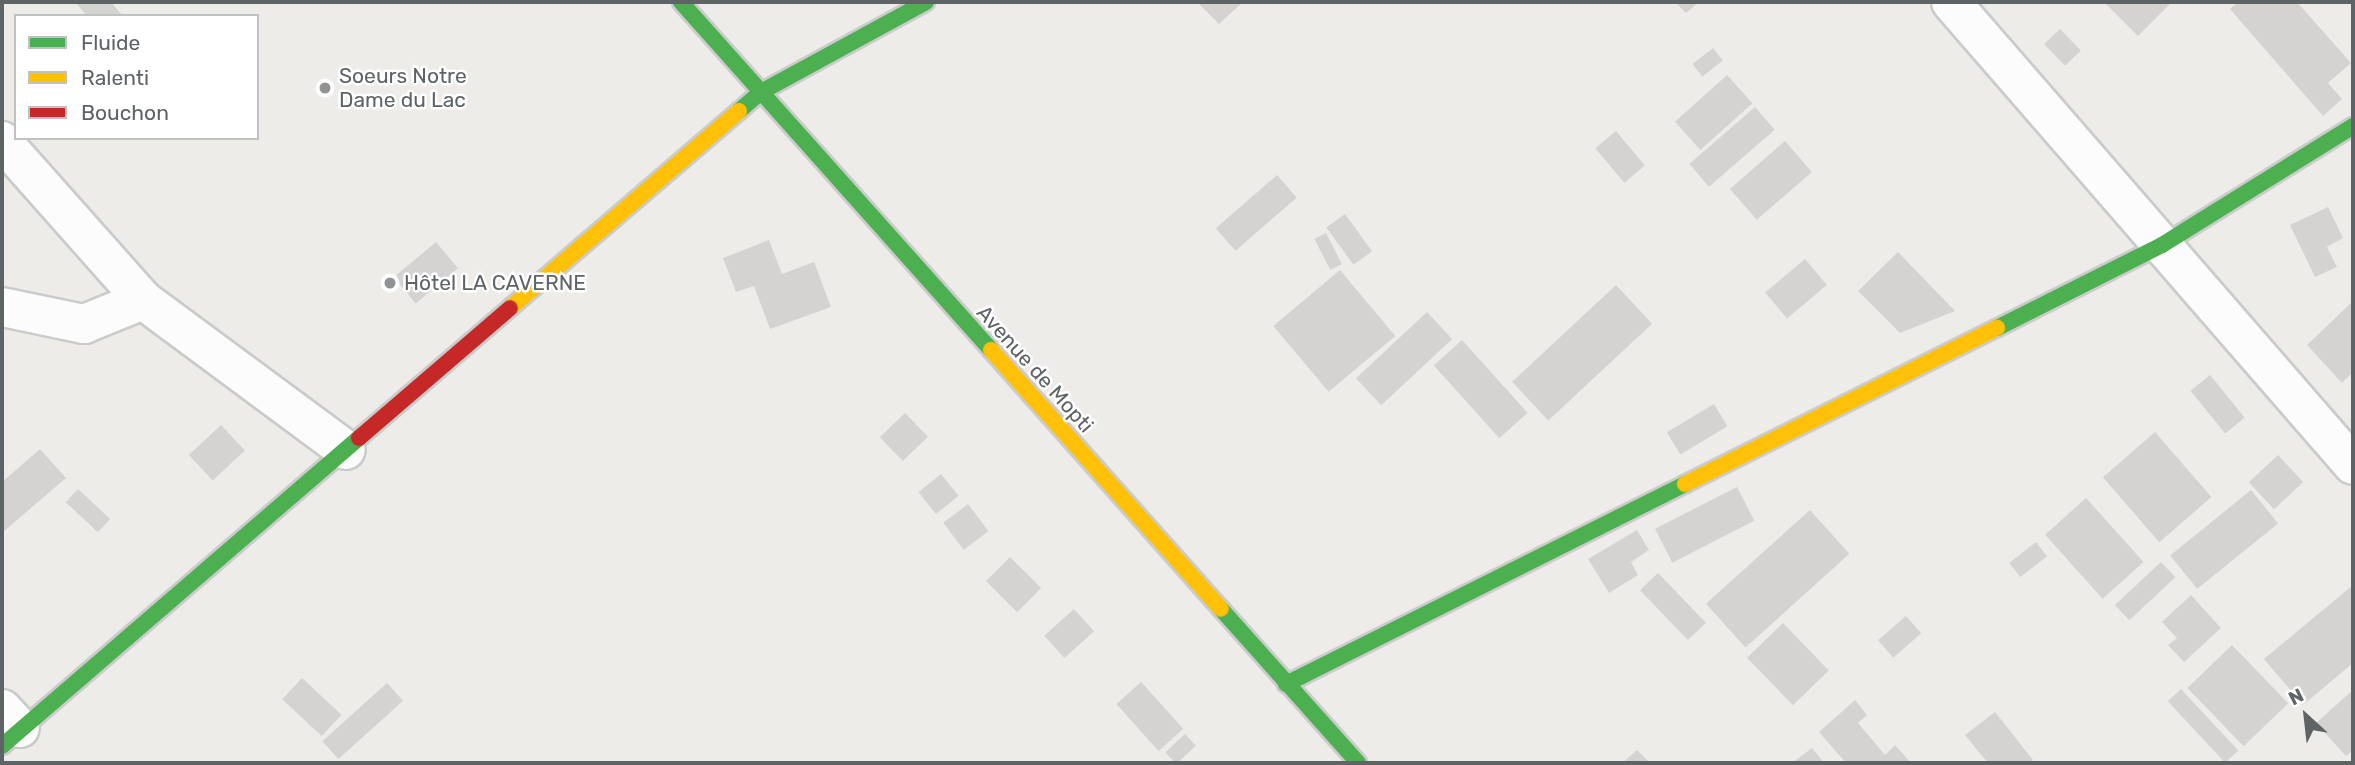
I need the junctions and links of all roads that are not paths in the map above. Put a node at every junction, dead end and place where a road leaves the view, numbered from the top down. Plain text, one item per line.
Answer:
1 (681, 2) edge
2 (926, 2) edge
3 (1951, 2) edge
4 (761, 92) junction
5 (2353, 126) edge
6 (2, 141) edge
7 (2162, 245) junction
8 (143, 300) junction
9 (2, 307) edge
10 (346, 450) junction
11 (2353, 465) edge
12 (1286, 684) junction
13 (8, 728) edge
14 (1358, 763) edge

1 - 4 street, Avenue de Mopti
2 - 4 street
3 - 7 street
4 - 10 street
4 - 12 street, Avenue de Mopti
5 - 7 street
6 - 8 street
7 - 11 street
7 - 12 street
8 - 9 street
8 - 10 street
10 - 13 street
12 - 14 street, Avenue de Mopti

